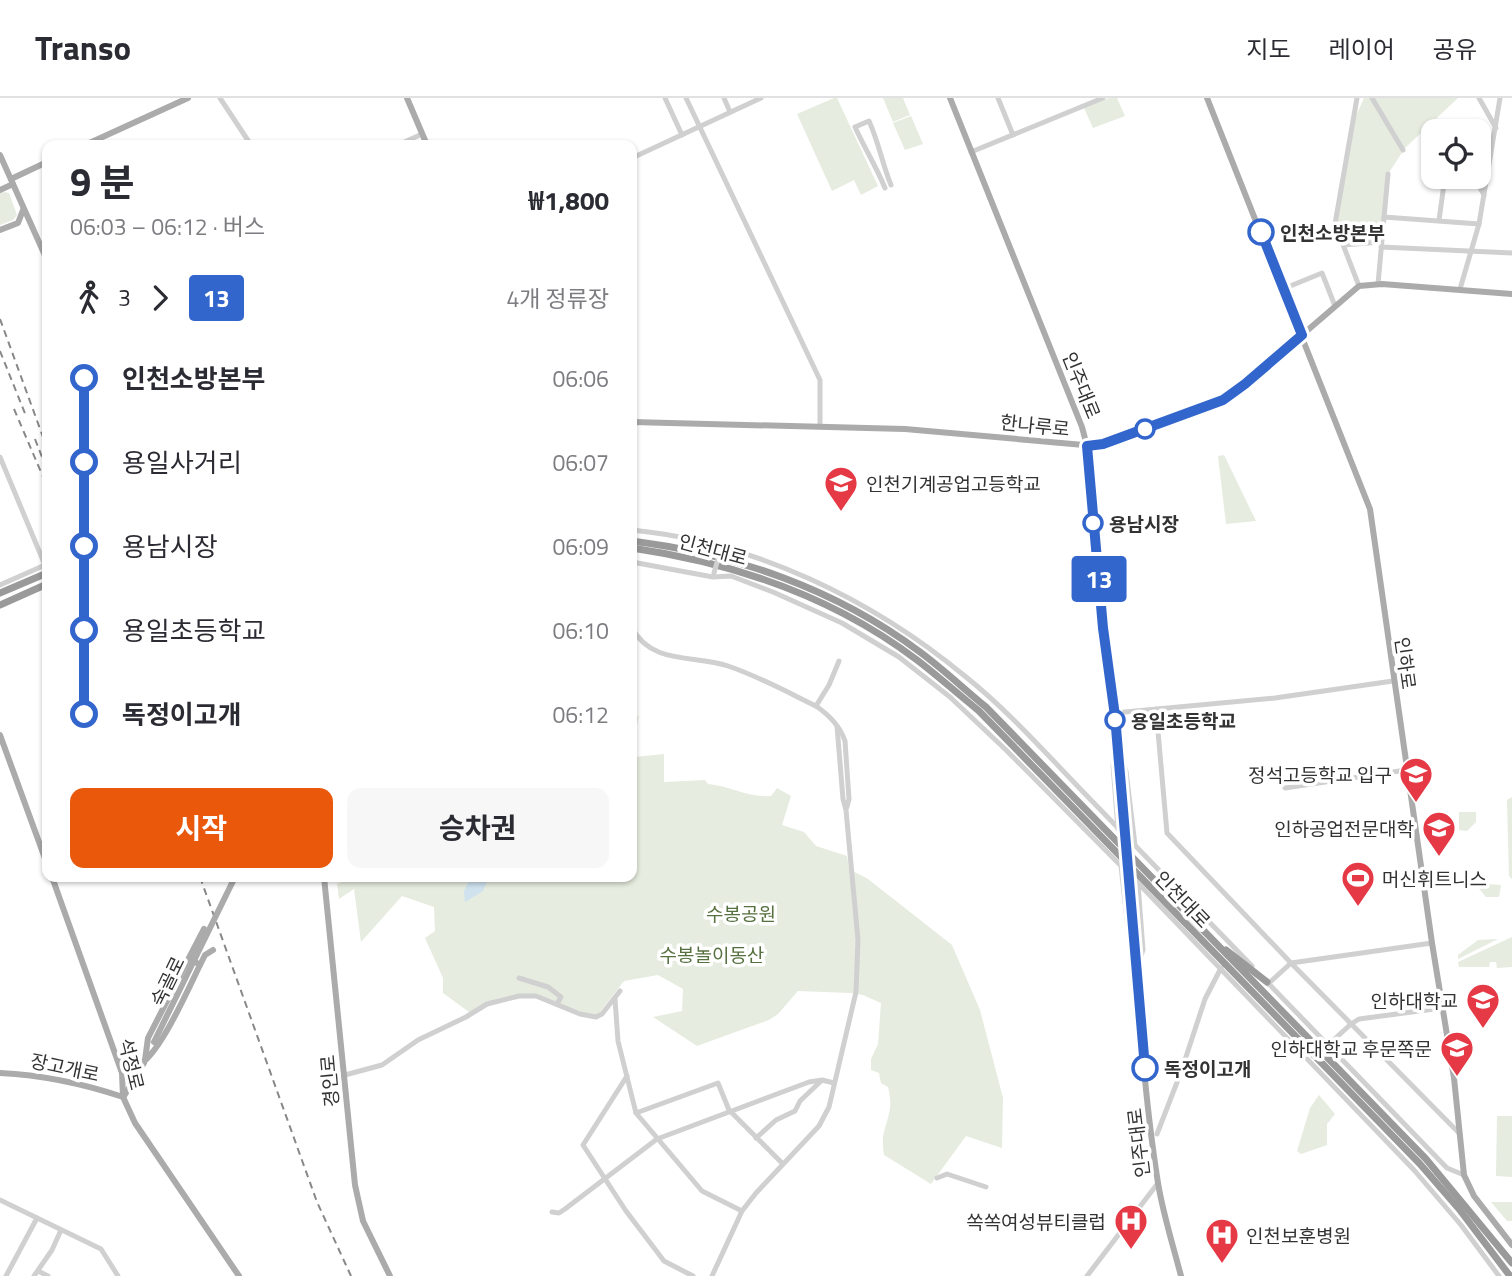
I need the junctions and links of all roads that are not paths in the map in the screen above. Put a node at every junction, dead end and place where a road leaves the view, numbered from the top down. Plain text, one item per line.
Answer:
1 (188, 98) edge
2 (220, 98) edge
3 (407, 98) edge
4 (665, 98) edge
5 (686, 98) edge
6 (724, 98) edge
7 (761, 98) edge
8 (950, 98) edge
9 (998, 98) edge
10 (1078, 98) edge
11 (1103, 98) edge
12 (1207, 98) edge
13 (1357, 98) edge
14 (1372, 98) edge
15 (1479, 98) edge
16 (1500, 98) edge
17 (1082, 107) junction
18 (730, 112) junction
19 (700, 127) junction
20 (1496, 128) junction
21 (422, 134) junction
22 (682, 135) junction
23 (1013, 135) junction
24 (96, 140) edge
25 (248, 140) edge
26 (409, 140) edge
27 (425, 140) edge
28 (1403, 150) dead end
29 (971, 152) junction
30 (0, 155) edge
31 (637, 156) edge
32 (42, 165) edge
33 (1388, 174) dead end
34 (12, 182) junction
35 (888, 186) joint
36 (1443, 189) edge
37 (1481, 189) edge
38 (0, 190) edge
39 (1484, 195) junction
40 (24, 208) junction
41 (1384, 217) junction
42 (1439, 220) junction
43 (1479, 224) junction
44 (0, 230) edge
45 (1381, 244) junction
46 (1343, 245) junction
47 (42, 249) edge
48 (1471, 251) junction
49 (1512, 253) edge
50 (1378, 284) junction
51 (1359, 286) junction
52 (1283, 289) junction
53 (1460, 289) junction
54 (1512, 293) edge
55 (1335, 306) junction
56 (1302, 335) junction
57 (637, 422) edge
58 (820, 426) junction
59 (1087, 446) junction
60 (0, 457) edge
61 (637, 531) edge
62 (637, 542) edge
63 (637, 549) edge
64 (720, 550) junction
65 (42, 557) edge
66 (637, 563) edge
67 (42, 571) edge
68 (42, 572) edge
69 (714, 575) junction
70 (0, 584) edge
71 (42, 587) edge
72 (0, 593) edge
73 (0, 605) edge
74 (637, 635) edge
75 (839, 661) dead end
76 (1393, 681) junction
77 (816, 706) junction
78 (1156, 709) junction
79 (1114, 713) junction
80 (0, 735) edge
81 (1117, 746) junction
82 (1406, 770) junction
83 (1285, 788) dead end
84 (1122, 828) junction
85 (1135, 846) junction
86 (42, 849) edge
87 (1121, 866) junction
88 (1130, 879) dead end
89 (54, 882) edge
90 (233, 882) edge
91 (324, 882) edge
92 (1138, 883) junction
93 (204, 929) dead end
94 (1432, 943) junction
95 (1218, 946) junction
96 (213, 950) dead end
97 (189, 958) junction
98 (1291, 963) junction
99 (200, 965) junction
100 (1137, 967) junction
101 (1220, 969) junction
102 (519, 978) dead end
103 (1268, 983) junction
104 (620, 991) dead end
105 (615, 998) junction
106 (557, 1004) junction
107 (1442, 1008) junction
108 (1419, 1011) junction
109 (1420, 1021) dead end
110 (1351, 1024) junction
111 (1328, 1045) junction
112 (118, 1060) junction
113 (145, 1060) junction
114 (0, 1073) edge
115 (345, 1075) junction
116 (627, 1076) junction
117 (822, 1080) junction
118 (834, 1083) junction
119 (123, 1097) junction
120 (729, 1110) junction
121 (636, 1113) junction
122 (1155, 1133) junction
123 (1460, 1133) junction
124 (756, 1138) junction
125 (657, 1139) junction
126 (783, 1164) junction
127 (1464, 1175) junction
128 (604, 1177) junction
129 (937, 1178) dead end
130 (1158, 1183) junction
131 (986, 1186) dead end
132 (0, 1200) edge
133 (552, 1212) dead end
134 (742, 1212) junction
135 (37, 1218) junction
136 (61, 1230) junction
137 (1512, 1245) edge
138 (1512, 1263) edge
139 (36, 1274) edge
140 (6, 1276) edge
141 (48, 1276) edge
142 (118, 1276) edge
143 (239, 1276) edge
144 (390, 1276) edge
145 (694, 1276) edge
146 (712, 1276) edge
147 (1087, 1276) edge
148 (1181, 1276) edge
149 (1499, 1276) edge
150 (1510, 1276) edge

1 - 24 main road
2 - 25 street
3 - 21 main road
4 - 22 street
5 - 19 street
6 - 18 street
7 - 18 street
8 - 29 main road, 인주대로
9 - 23 street
10 - 17 street
11 - 17 street
12 - 52 main road, 인하로
13 - 46 street
14 - 28 street
15 - 20 street
16 - 20 street
17 - 23 street
18 - 19 street
19 - 22 street
19 - 58 street
20 - 39 street
21 - 26 street
21 - 27 main road
22 - 31 street
23 - 29 street
29 - 59 main road, 인주대로
30 - 34 main road
32 - 34 main road
33 - 41 street
34 - 38 main road
34 - 40 main road
35 - 35 street
36 - 42 street
37 - 39 street
39 - 43 street
40 - 44 main road
40 - 47 main road
41 - 42 street
41 - 45 street
42 - 43 street
43 - 48 street
45 - 46 street
45 - 48 street
45 - 50 street
46 - 51 street
48 - 49 street
48 - 53 street
50 - 51 main road
50 - 53 main road
51 - 55 main road, 한나루로
52 - 55 street
52 - 56 main road, 인하로
53 - 54 main road
55 - 56 main road, 한나루로
56 - 59 main road, 한나루로
56 - 76 main road, 인하로
57 - 58 main road, 한나루로
58 - 59 main road, 한나루로
59 - 79 main road, 인주대로
60 - 65 street
61 - 64 street
62 - 95 highway, 인천대로
63 - 150 highway, 인천대로
64 - 69 street, bridge
64 - 84 street
66 - 69 street
67 - 70 street
68 - 72 highway
69 - 87 street
71 - 73 highway
74 - 77 street
75 - 77 street
76 - 78 street
76 - 82 main road, 인하로
77 - 118 street
78 - 79 street
78 - 98 street
79 - 81 main road, 인주대로
80 - 86 main road
81 - 84 main road, 인주대로
81 - 85 street
82 - 83 street
82 - 94 main road, 인하로
84 - 85 street
85 - 103 street
87 - 92 street
87 - 100 street
88 - 100 main road, 인주대로
89 - 112 main road, 석정로
90 - 113 main road, 숙골로, bridge
91 - 115 main road, 경인로
92 - 100 street
92 - 101 street
93 - 97 main road
94 - 98 street
94 - 107 main road, 인하로
95 - 103 highway
95 - 138 highway, 인천대로
96 - 99 main road
97 - 99 main road
97 - 113 main road
98 - 103 street
98 - 110 street
99 - 113 main road
100 - 122 main road, 인주대로
101 - 122 street
101 - 149 street
102 - 106 street
103 - 111 street
104 - 105 street
105 - 106 street
105 - 116 street
106 - 115 street
107 - 108 street
107 - 123 main road, 인하로
108 - 109 street
108 - 110 street
110 - 111 street
110 - 123 street
111 - 127 street
112 - 113 main road
112 - 119 main road, 석정로
113 - 119 main road, 숙골로
114 - 119 main road, 장고개로
115 - 144 main road, 경인로
116 - 121 street
116 - 128 street
117 - 118 street
117 - 120 street
117 - 124 street
118 - 126 street
119 - 143 main road, 석정로
120 - 121 street
120 - 124 street
120 - 125 street
121 - 125 street
122 - 130 main road, 인주대로
123 - 127 main road, 인하로
124 - 126 street
125 - 128 street
125 - 134 street
126 - 134 street
127 - 137 main road, 인하로
128 - 133 street
128 - 145 street
129 - 131 street
130 - 147 street
130 - 148 main road, 인주대로
132 - 135 street
134 - 146 street
135 - 136 street
135 - 140 street
136 - 139 street
136 - 142 street
139 - 141 street

